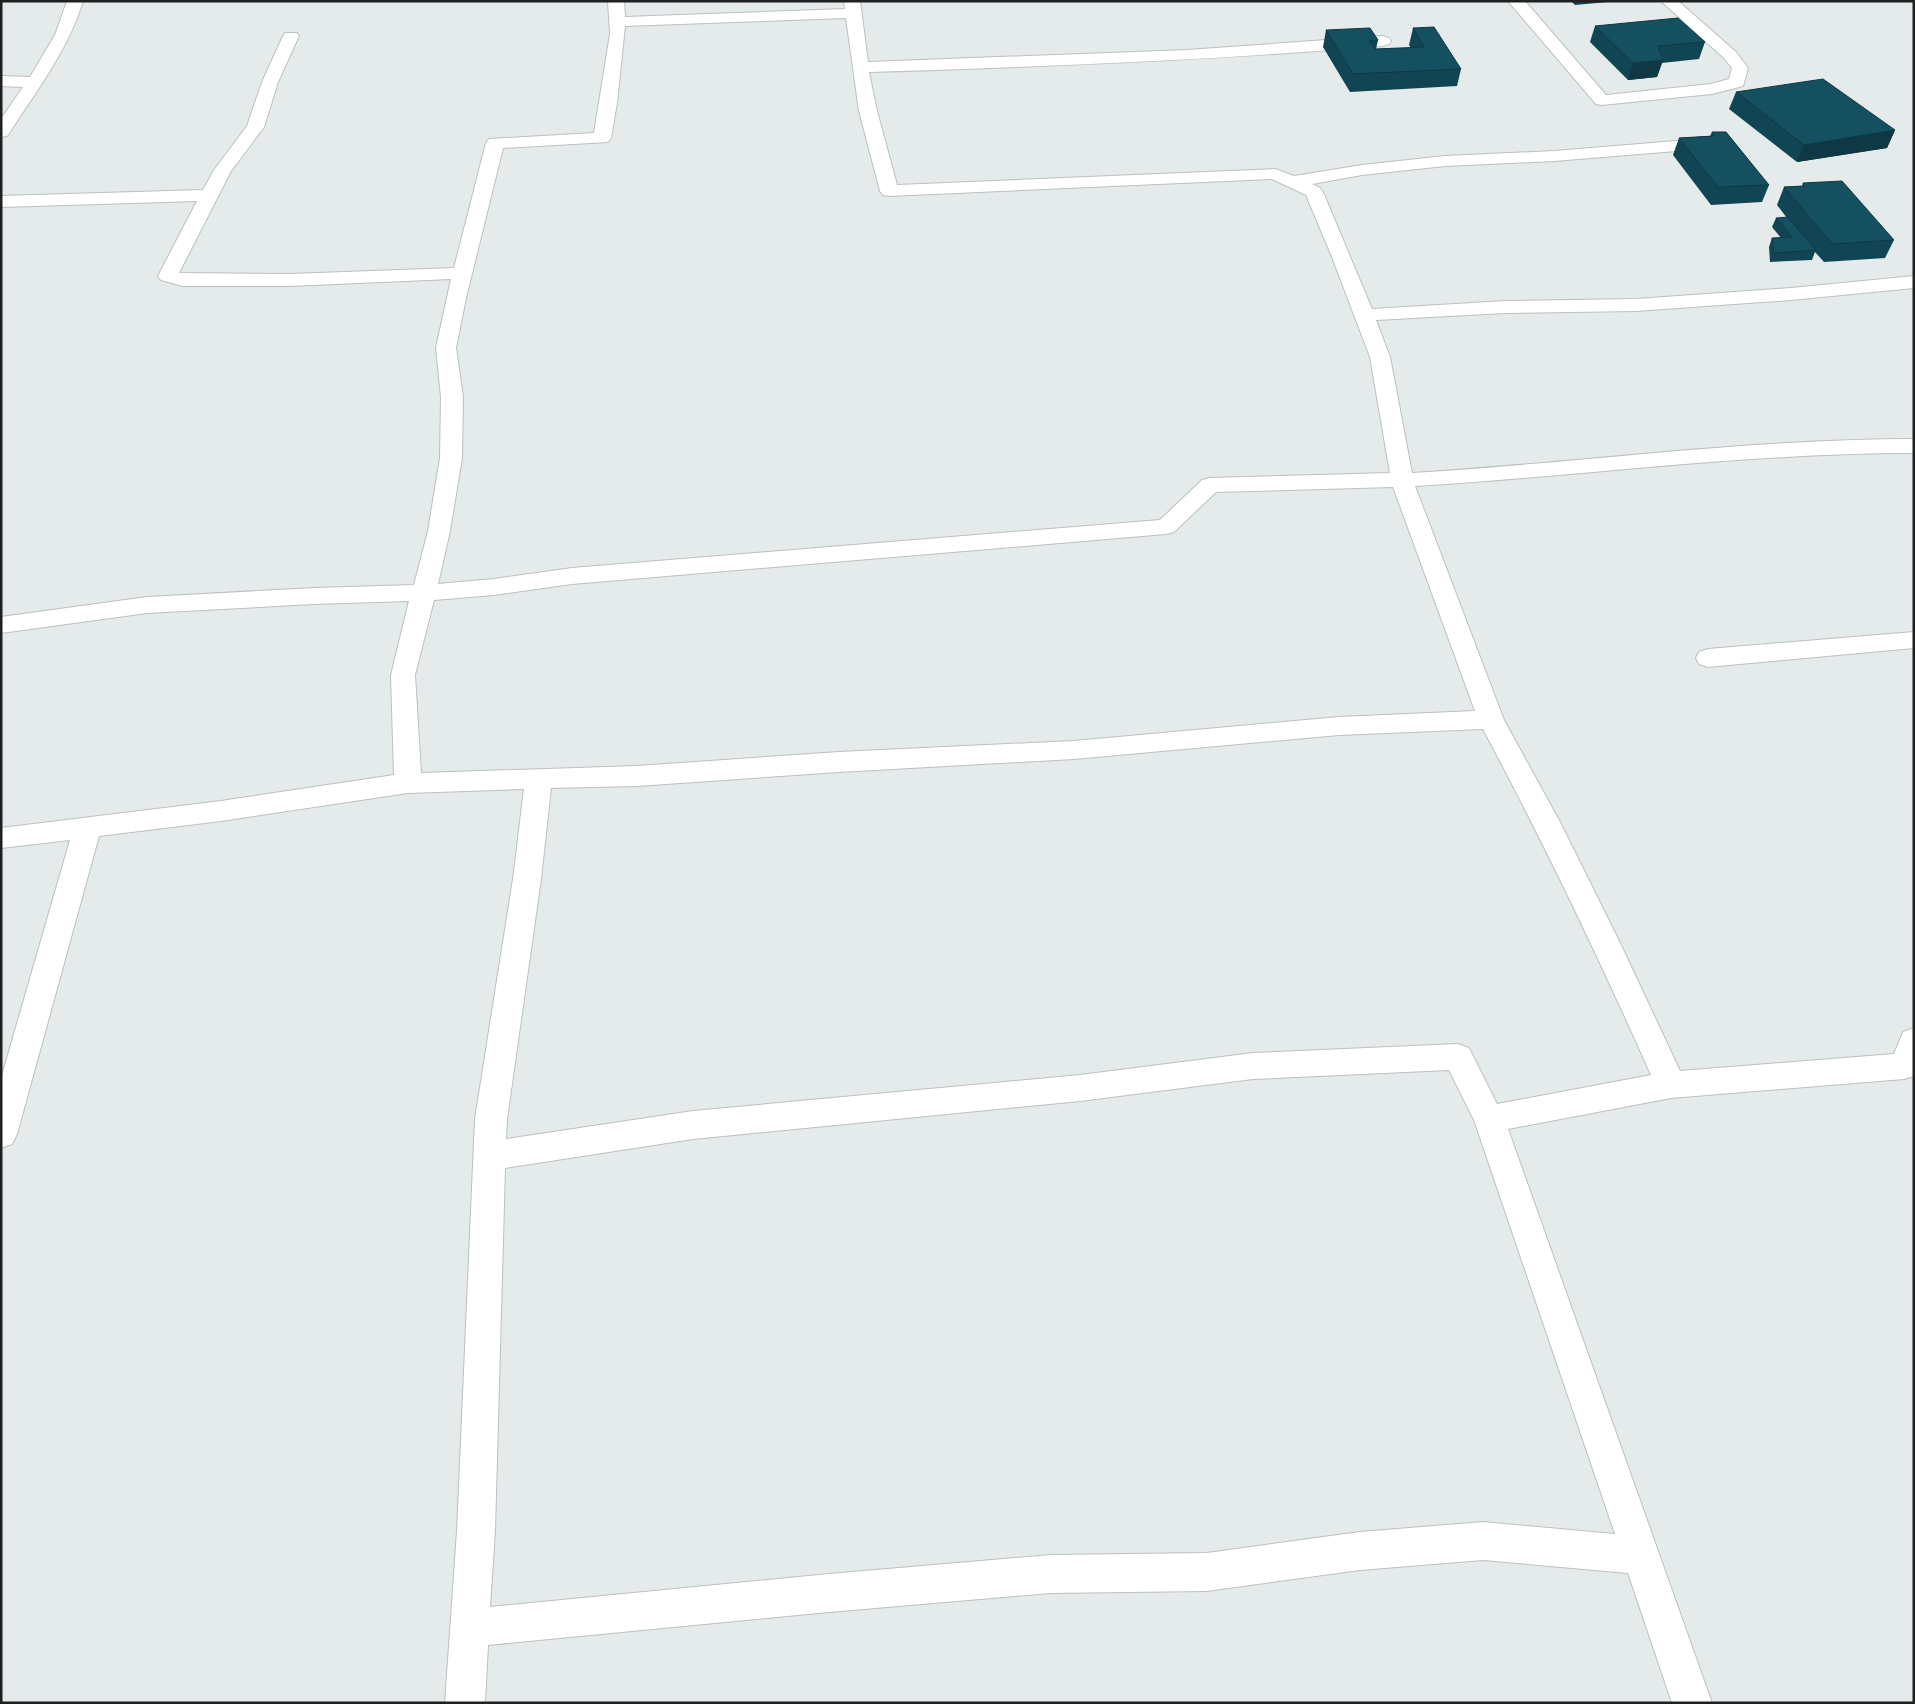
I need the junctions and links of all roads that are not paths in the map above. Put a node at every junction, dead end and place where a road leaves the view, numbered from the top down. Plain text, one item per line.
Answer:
1 (75, 1) edge
2 (616, 1) edge
3 (1516, 1) edge
4 (1668, 1) edge
5 (853, 7) edge
6 (618, 22) junction
7 (291, 36) dead end
8 (1383, 41) dead end
9 (860, 67) junction
10 (1, 81) edge
11 (34, 82) junction
12 (1, 132) edge
13 (1715, 143) edge
14 (1292, 182) junction
15 (208, 195) junction
16 (1, 202) edge
17 (463, 273) junction
18 (1914, 282) edge
19 (1364, 315) junction
20 (1914, 446) edge
21 (1402, 480) junction
22 (424, 593) junction
23 (1, 625) edge
24 (1914, 640) edge
25 (1708, 658) dead end
26 (1491, 720) junction
27 (539, 779) junction
28 (408, 783) junction
29 (87, 829) junction
30 (1, 838) edge
31 (1914, 1040) edge
32 (1671, 1085) junction
33 (1489, 1119) junction
34 (1, 1134) edge
35 (489, 1156) junction
36 (1640, 1556) junction
37 (470, 1628) junction
38 (465, 1703) edge
39 (1692, 1703) edge

1 - 11 street
2 - 6 street
3 - 4 street
5 - 6 street
5 - 9 street
6 - 17 street
7 - 15 street
8 - 9 street
9 - 14 street
10 - 11 street
11 - 12 street
13 - 14 street
14 - 19 street
15 - 16 street
15 - 17 street
17 - 22 street
18 - 19 street
19 - 21 street
20 - 21 street
21 - 22 street
21 - 26 street
22 - 23 street
22 - 28 street
24 - 25 street
26 - 27 street
26 - 32 street
27 - 28 street
27 - 35 street
28 - 29 street
29 - 30 street
29 - 34 street
31 - 32 street
32 - 33 street
33 - 35 street
33 - 36 street
35 - 37 street
36 - 37 street
36 - 39 street
37 - 38 street

